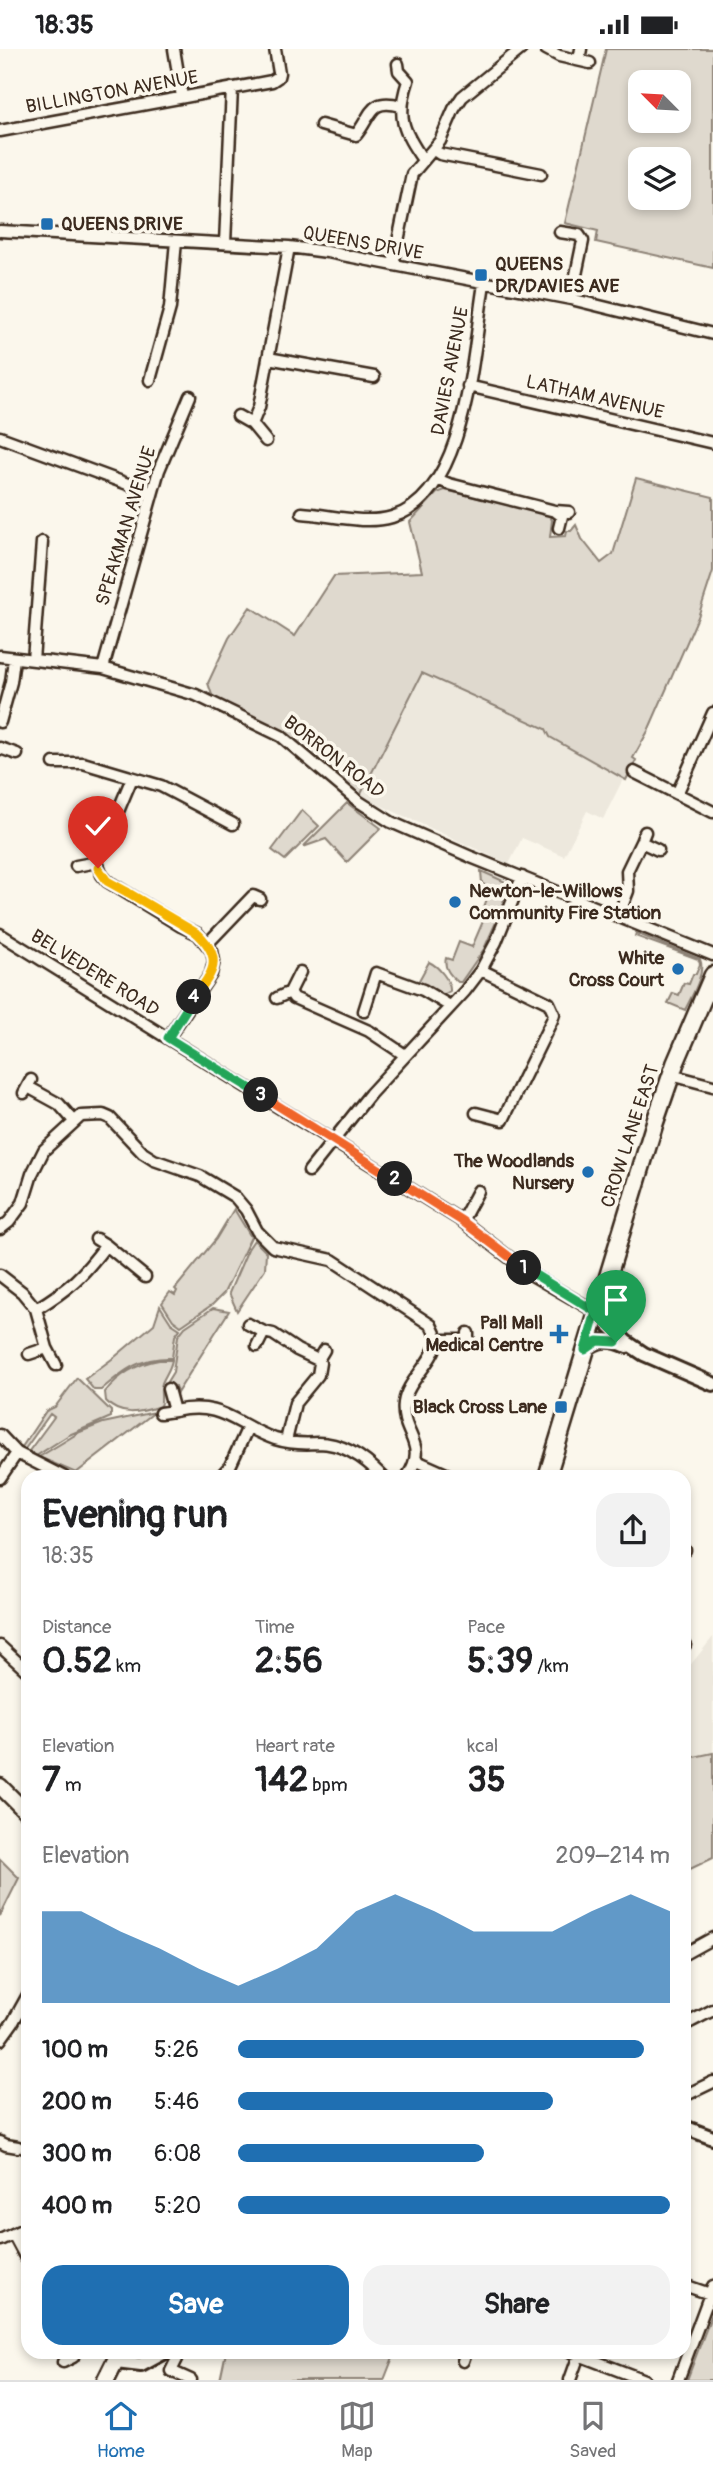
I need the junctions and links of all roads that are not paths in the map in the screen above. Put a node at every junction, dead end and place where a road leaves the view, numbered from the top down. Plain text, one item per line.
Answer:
1 (174, 49) edge
2 (275, 49) edge
3 (521, 49) edge
4 (546, 49) edge
5 (581, 49) edge
6 (398, 64) dead end
7 (232, 88) junction
8 (182, 97) junction
9 (401, 106) junction
10 (321, 125) dead end
11 (0, 131) edge
12 (434, 150) junction
13 (423, 160) junction
14 (541, 174) dead end
15 (0, 231) edge
16 (560, 232) dead end
17 (176, 241) junction
18 (225, 243) junction
19 (289, 247) junction
20 (393, 265) junction
21 (484, 283) junction
22 (571, 299) junction
23 (713, 334) edge
24 (268, 358) junction
25 (374, 377) dead end
26 (150, 380) dead end
27 (468, 386) junction
28 (190, 396) dead end
29 (238, 416) dead end
30 (252, 424) junction
31 (0, 437) edge
32 (266, 441) dead end
33 (713, 443) edge
34 (437, 479) junction
35 (152, 493) junction
36 (555, 511) junction
37 (569, 512) dead end
38 (302, 513) dead end
39 (559, 528) dead end
40 (42, 542) dead end
41 (0, 656) edge
42 (14, 659) junction
43 (33, 660) junction
44 (103, 668) junction
45 (713, 713) edge
46 (0, 722) edge
47 (0, 748) edge
48 (17, 754) dead end
49 (53, 763) dead end
50 (634, 772) dead end
51 (132, 778) junction
52 (677, 794) junction
53 (713, 812) edge
54 (234, 824) dead end
55 (658, 850) dead end
56 (97, 862) junction
57 (76, 866) dead end
58 (522, 877) junction
59 (254, 895) dead end
60 (618, 917) junction
61 (0, 934) edge
62 (208, 943) junction
63 (713, 955) edge
64 (481, 970) junction
65 (300, 972) dead end
66 (713, 975) edge
67 (290, 992) junction
68 (277, 998) dead end
69 (450, 1006) junction
70 (364, 1010) dead end
71 (168, 1038) junction
72 (405, 1055) junction
73 (671, 1075) junction
74 (713, 1086) edge
75 (28, 1087) dead end
76 (476, 1113) dead end
77 (503, 1120) junction
78 (74, 1121) junction
79 (514, 1125) dead end
80 (334, 1141) junction
81 (309, 1171) dead end
82 (478, 1191) dead end
83 (462, 1221) junction
84 (0, 1229) edge
85 (96, 1239) dead end
86 (106, 1245) junction
87 (0, 1275) edge
88 (145, 1277) dead end
89 (36, 1309) junction
90 (596, 1312) junction
91 (248, 1324) dead end
92 (264, 1332) junction
93 (438, 1340) junction
94 (468, 1341) dead end
95 (257, 1346) dead end
96 (47, 1348) junction
97 (324, 1350) dead end
98 (585, 1350) junction
99 (29, 1353) dead end
100 (643, 1354) junction
101 (318, 1360) junction
102 (56, 1365) dead end
103 (713, 1384) edge
104 (168, 1389) dead end
105 (174, 1411) junction
106 (160, 1413) dead end
107 (248, 1427) junction
108 (0, 1435) edge
109 (286, 1441) junction
110 (17, 1453) junction
111 (416, 1461) junction
112 (50, 1470) edge
113 (226, 1470) edge
114 (376, 1470) edge
115 (411, 1470) edge
116 (437, 1470) edge
117 (549, 1470) edge
118 (0, 1478) edge
119 (0, 1646) edge
120 (21, 1665) edge
121 (0, 1786) edge
122 (21, 1807) edge
123 (713, 1938) edge
124 (691, 1950) edge
125 (21, 2008) edge
126 (713, 2010) edge
127 (691, 2021) edge
128 (0, 2040) edge
129 (713, 2082) edge
130 (691, 2093) edge
131 (691, 2130) edge
132 (713, 2138) edge
133 (0, 2142) edge
134 (18, 2147) dead end
135 (21, 2230) edge
136 (13, 2234) junction
137 (0, 2240) edge
138 (21, 2249) edge
139 (691, 2287) edge
140 (712, 2292) edge
141 (691, 2346) edge
142 (69, 2359) edge
143 (117, 2359) edge
144 (124, 2359) edge
145 (152, 2359) edge
146 (177, 2359) edge
147 (575, 2359) edge
148 (592, 2359) edge
149 (686, 2359) edge
150 (63, 2362) dead end
151 (106, 2380) edge
152 (191, 2380) edge
153 (570, 2380) edge
154 (644, 2380) edge
155 (678, 2380) edge

1 - 8 street
2 - 7 street, BILLINGTON AVENUE
3 - 12 street
4 - 5 street
6 - 9 street
7 - 8 street, BILLINGTON AVENUE
7 - 18 street
8 - 11 street, BILLINGTON AVENUE
9 - 10 street
9 - 13 street
12 - 13 street
12 - 14 street
13 - 20 street
15 - 17 street, QUEENS DRIVE
16 - 22 street
17 - 18 street, QUEENS DRIVE
17 - 26 street
18 - 19 street, QUEENS DRIVE
19 - 20 street, QUEENS DRIVE
19 - 24 street
20 - 21 street, QUEENS DRIVE
21 - 22 street, QUEENS DRIVE
21 - 27 street, DAVIES AVENUE
22 - 23 street, QUEENS DRIVE
24 - 25 street
24 - 30 street
27 - 33 street, LATHAM AVENUE
27 - 34 street, DAVIES AVENUE
28 - 35 street, SPEAKMAN AVENUE
29 - 30 street
30 - 32 street
31 - 35 street
34 - 36 street
34 - 38 street, DAVIES AVENUE
35 - 44 street, SPEAKMAN AVENUE
36 - 37 street
36 - 39 street
40 - 43 street
41 - 42 street, BORRON ROAD
42 - 43 street, BORRON ROAD
42 - 46 street
43 - 44 street, BORRON ROAD
44 - 58 street, BORRON ROAD
45 - 52 street
47 - 48 street
49 - 51 street
50 - 52 street
51 - 54 street
51 - 56 street
52 - 53 street
55 - 60 street
56 - 57 street
56 - 62 street
58 - 60 street, BORRON ROAD
58 - 64 street
59 - 62 street
60 - 63 street, BORRON ROAD
61 - 71 street, BELVEDERE ROAD
62 - 71 street
64 - 69 street
64 - 77 street
65 - 67 street
66 - 73 main road, CROW LANE EAST
67 - 68 street
67 - 72 street
69 - 70 street
69 - 72 street
71 - 80 street, BELVEDERE ROAD
72 - 80 street
73 - 74 street
73 - 90 main road, CROW LANE EAST
75 - 78 street
76 - 77 street
77 - 79 street
78 - 84 street
78 - 93 street
80 - 81 street
80 - 83 street, BELVEDERE ROAD
82 - 83 street
83 - 90 street, BELVEDERE ROAD
85 - 86 street
86 - 88 street
86 - 89 street
87 - 89 street
89 - 96 street
90 - 98 main road, CROW LANE EAST
90 - 100 street
91 - 92 street
92 - 95 street
92 - 101 street
93 - 94 street
93 - 111 street
96 - 99 street
96 - 102 street
97 - 101 street
98 - 100 street
98 - 117 main road, CROW LANE EAST
100 - 103 street
101 - 109 street
104 - 105 street
105 - 106 street
105 - 107 street
107 - 109 street
107 - 113 street
108 - 110 street
109 - 114 street
110 - 112 street
110 - 118 street
111 - 115 street
111 - 116 street
119 - 120 street
121 - 122 main road
123 - 124 street
125 - 128 street
126 - 127 street
129 - 130 street
131 - 132 street
133 - 134 street
135 - 136 street
136 - 137 street
136 - 138 street
139 - 140 street
140 - 141 street
142 - 150 street
143 - 151 main road
144 - 145 street
146 - 152 street
147 - 153 street
148 - 154 street
149 - 155 street

